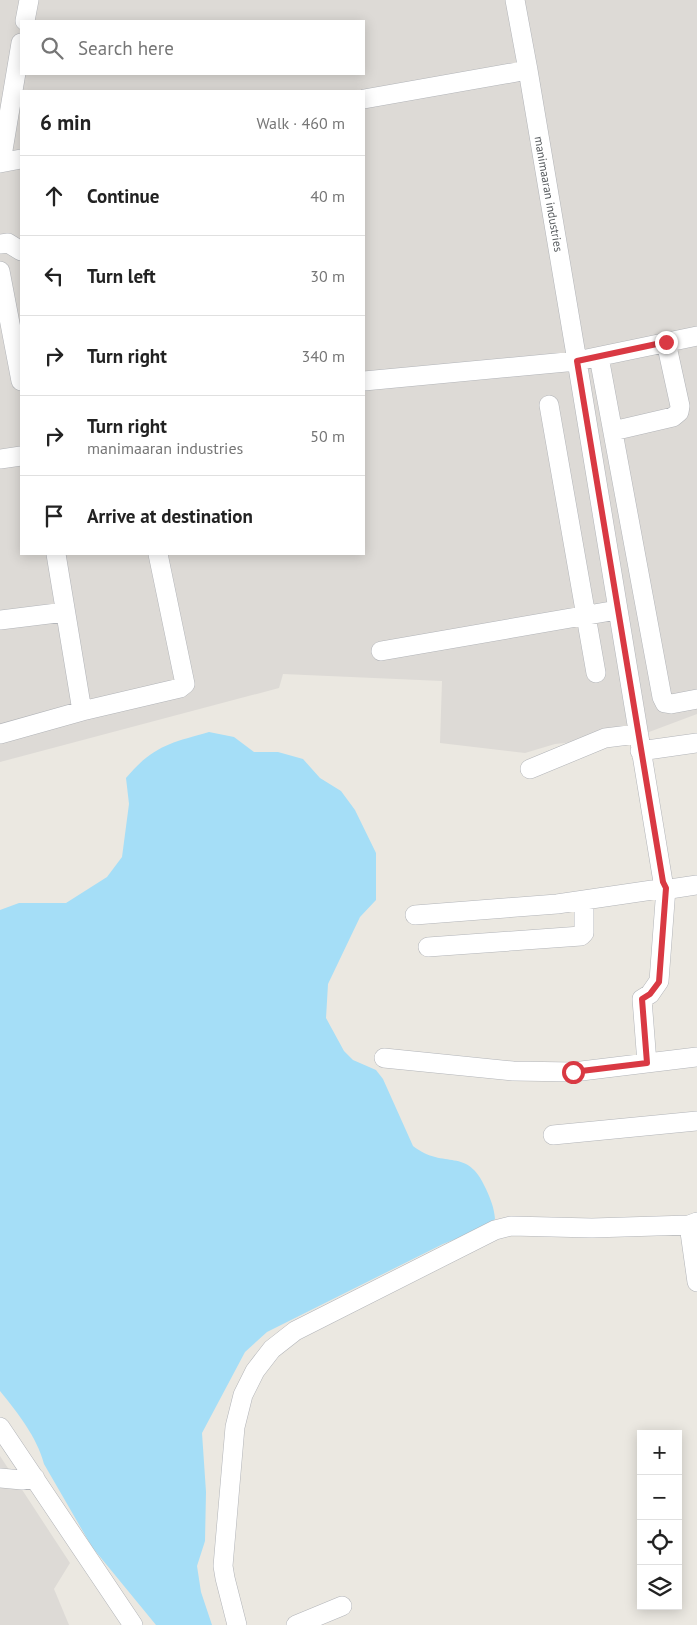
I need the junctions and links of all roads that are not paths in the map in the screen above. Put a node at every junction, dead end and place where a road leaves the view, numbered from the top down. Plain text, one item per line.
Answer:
1 (28, 0) edge
2 (515, 0) edge
3 (25, 20) edge
4 (20, 47) edge
5 (528, 70) junction
6 (365, 99) edge
7 (4, 116) edge
8 (20, 159) edge
9 (1, 162) edge
10 (0, 244) edge
11 (20, 250) edge
12 (0, 271) edge
13 (697, 336) edge
14 (666, 342) junction
15 (599, 356) junction
16 (577, 361) junction
17 (20, 376) edge
18 (365, 381) edge
19 (549, 405) dead end
20 (612, 431) junction
21 (20, 456) edge
22 (0, 460) edge
23 (56, 555) edge
24 (158, 555) edge
25 (617, 610) junction
26 (65, 612) junction
27 (586, 616) junction
28 (0, 620) edge
29 (381, 651) dead end
30 (596, 673) dead end
31 (697, 699) edge
32 (82, 711) junction
33 (0, 734) edge
34 (639, 743) junction
35 (697, 743) edge
36 (530, 769) dead end
37 (697, 885) edge
38 (666, 888) junction
39 (584, 900) junction
40 (415, 915) dead end
41 (428, 947) dead end
42 (384, 1058) dead end
43 (697, 1058) edge
44 (647, 1063) junction
45 (697, 1121) edge
46 (553, 1136) dead end
47 (693, 1223) edge
48 (696, 1270) edge
49 (0, 1427) edge
50 (0, 1478) edge
51 (35, 1478) junction
52 (342, 1606) dead end
53 (133, 1625) edge
54 (238, 1625) edge
55 (296, 1625) edge

1 - 3 street
2 - 5 street, manimaaran industries
4 - 7 street
5 - 6 street
5 - 16 street, manimaaran industries
7 - 9 street
8 - 9 street
10 - 11 street
12 - 17 street
13 - 14 street
14 - 15 street
14 - 20 street
15 - 16 street
15 - 20 street
16 - 18 street
16 - 25 street, manimaaran industries
19 - 27 street
20 - 31 street
21 - 22 street
23 - 26 street
24 - 32 street
25 - 27 street
25 - 34 street, manimaaran industries
26 - 28 street
26 - 32 street
27 - 29 street
27 - 30 street
32 - 33 street
34 - 35 street
34 - 36 street
34 - 38 street, manimaaran industries
37 - 38 street
38 - 39 street
38 - 44 street, manimaaran industries
39 - 40 street
39 - 41 street
42 - 44 street
43 - 44 street
45 - 46 street
47 - 48 street
47 - 54 street
49 - 51 street
50 - 51 street
51 - 53 street
52 - 55 street

